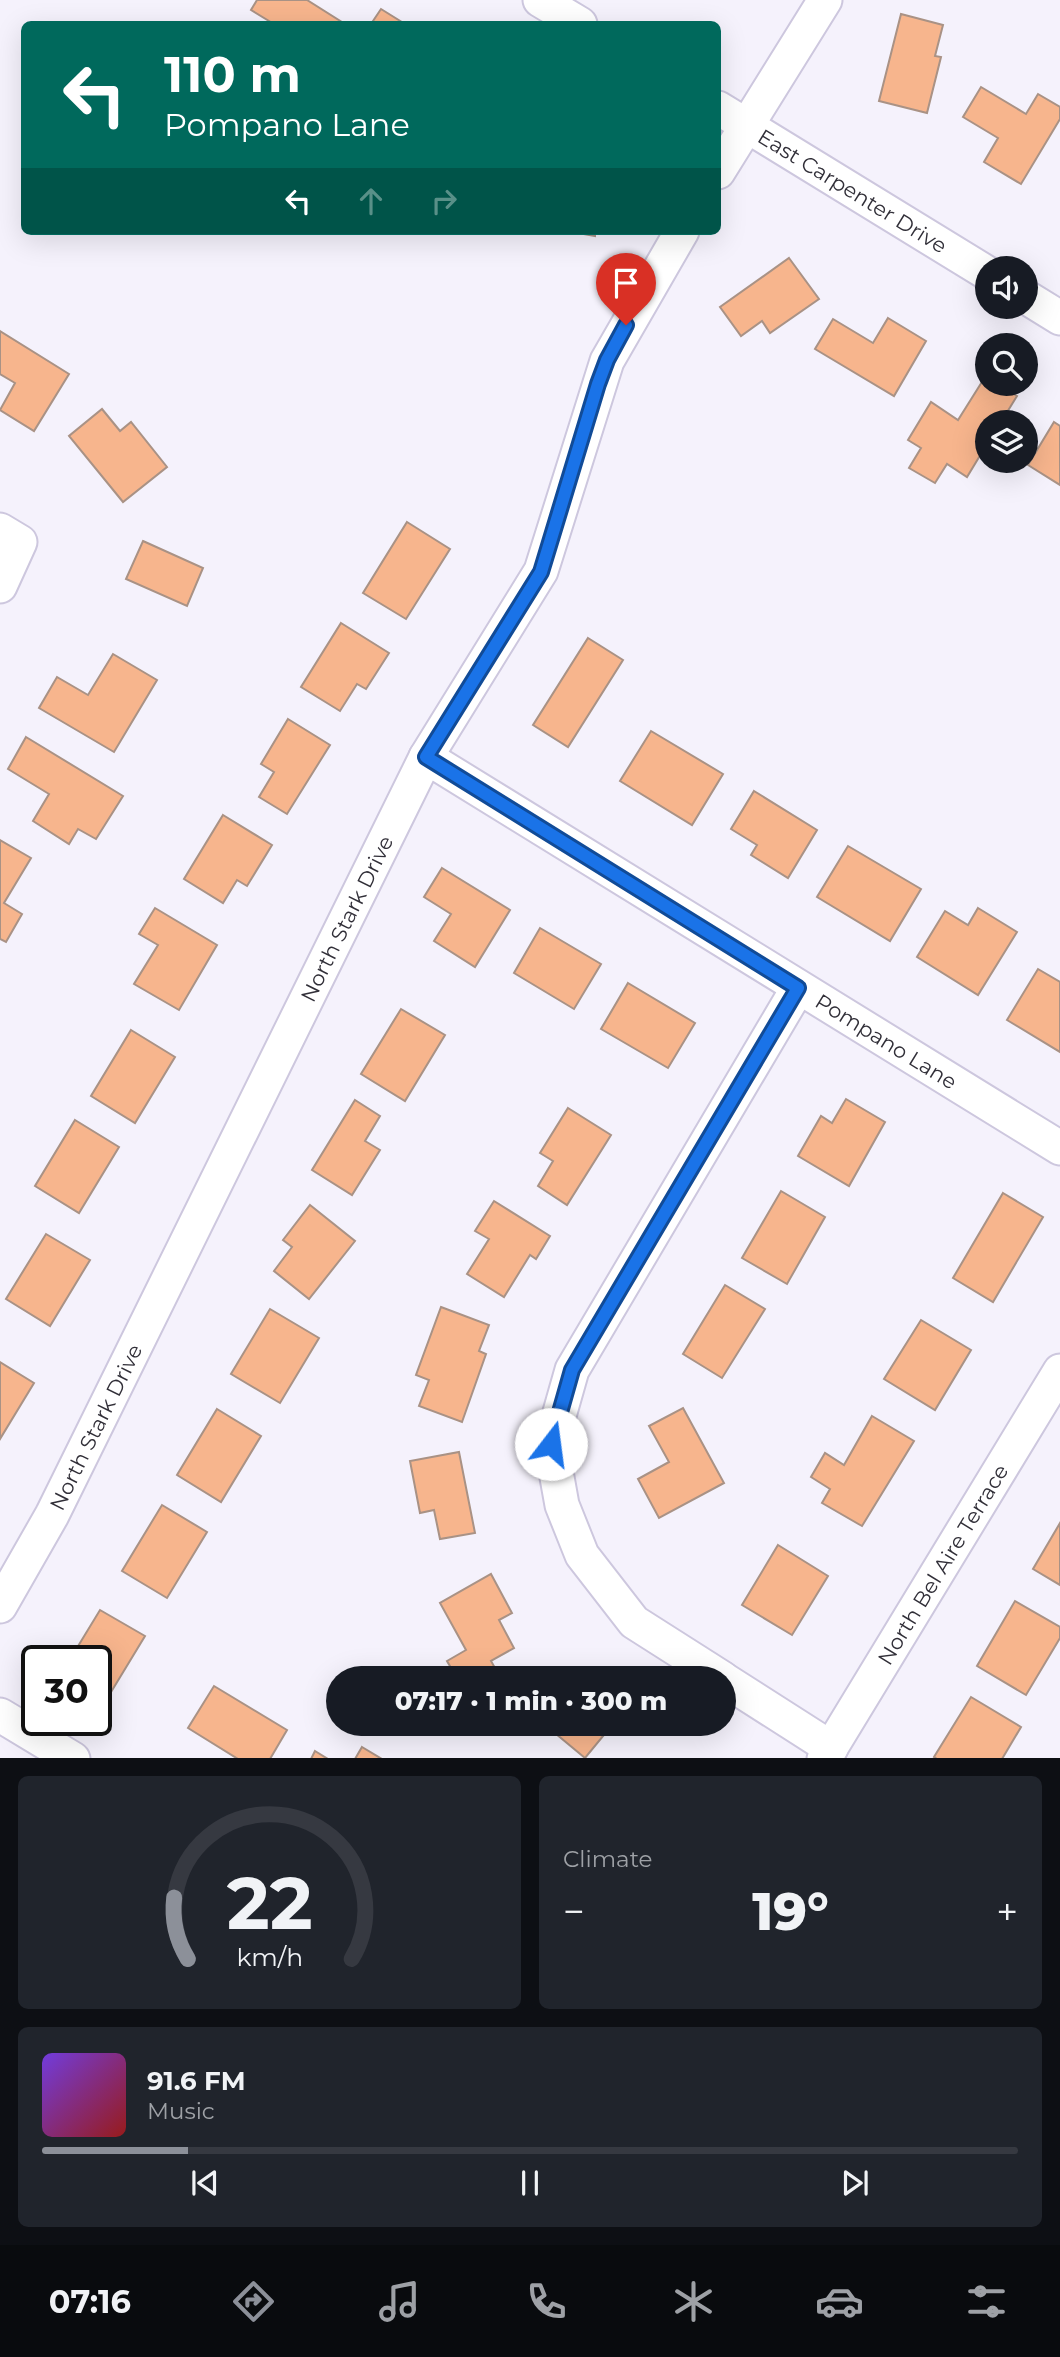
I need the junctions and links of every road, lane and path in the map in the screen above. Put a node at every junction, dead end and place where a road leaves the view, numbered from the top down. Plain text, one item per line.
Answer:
1 (540, 0) edge
2 (825, 0) edge
3 (575, 21) edge
4 (721, 110) edge
5 (747, 126) junction
6 (721, 167) edge
7 (680, 235) edge
8 (975, 266) edge
9 (1038, 304) edge
10 (1060, 318) edge
11 (10, 536) edge
12 (0, 586) edge
13 (426, 757) junction
14 (798, 988) junction
15 (1060, 1148) edge
16 (1060, 1371) edge
17 (0, 1606) edge
18 (702, 1666) edge
19 (736, 1689) edge
20 (0, 1715) edge
21 (827, 1753) edge
22 (71, 1758) edge

1 - 3 street
2 - 5 street
4 - 5 street, East Carpenter Drive
5 - 6 street
5 - 8 street, East Carpenter Drive
7 - 13 street, North Stark Drive
9 - 10 street
11 - 12 street
13 - 14 street, Pompano Lane
13 - 17 street, North Stark Drive
14 - 15 street, Pompano Lane
14 - 18 street
16 - 21 street, North Bel Aire Terrace
19 - 21 street
20 - 22 street

